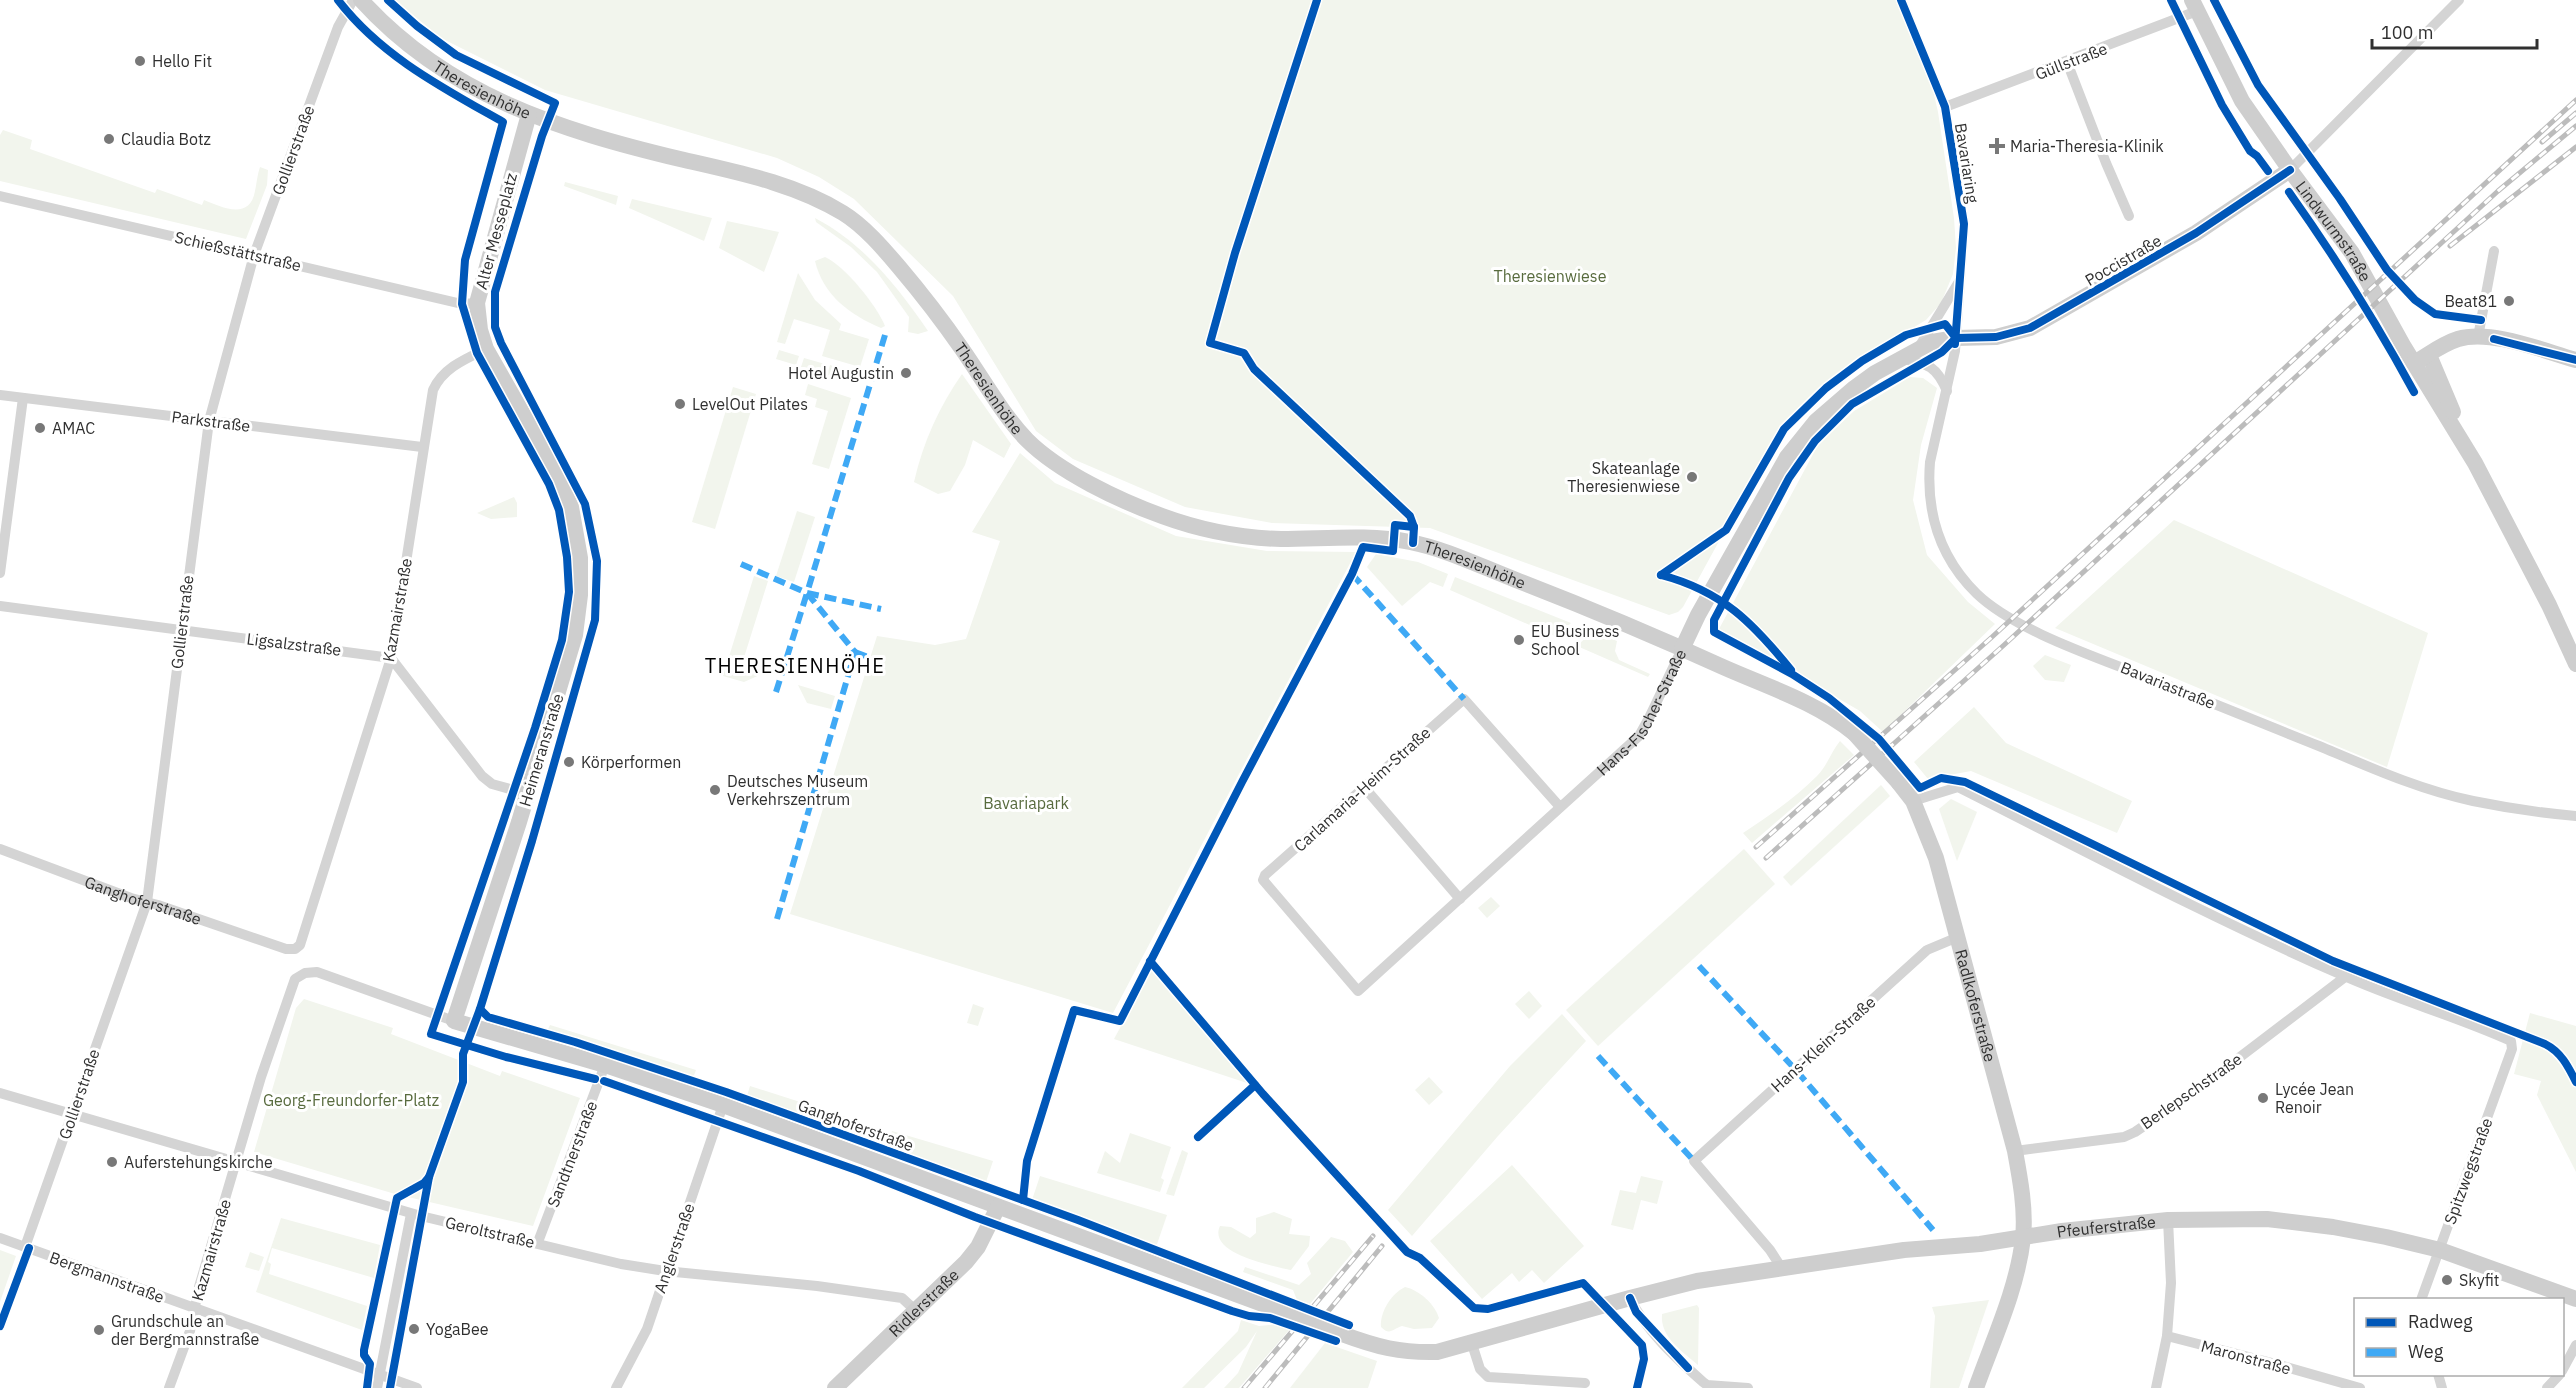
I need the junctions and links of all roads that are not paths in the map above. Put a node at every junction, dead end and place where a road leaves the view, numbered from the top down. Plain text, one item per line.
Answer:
1 (353, 0) edge
2 (361, 0) edge
3 (1901, 0) edge
4 (2458, 0) edge
5 (2195, 6) edge
6 (2067, 62) junction
7 (1945, 107) junction
8 (529, 114) junction
9 (2290, 170) junction
10 (0, 196) edge
11 (2130, 216) dead end
12 (2494, 251) dead end
13 (254, 255) junction
14 (1961, 277) junction
15 (477, 303) junction
16 (2478, 337) junction
17 (1956, 338) junction
18 (1918, 347) junction
19 (486, 349) junction
20 (2431, 353) junction
21 (1900, 358) junction
22 (2576, 360) edge
23 (2414, 363) junction
24 (1947, 392) junction
25 (0, 395) edge
26 (23, 398) junction
27 (209, 421) junction
28 (422, 447) junction
29 (2475, 463) junction
30 (0, 573) edge
31 (0, 606) edge
32 (181, 629) junction
33 (1682, 649) junction
34 (391, 658) junction
35 (2576, 664) edge
36 (1364, 787) junction
37 (528, 794) junction
38 (1913, 801) junction
39 (1560, 807) junction
40 (2576, 816) edge
41 (0, 849) edge
42 (1460, 899) junction
43 (147, 902) junction
44 (1958, 937) junction
45 (286, 949) joint
46 (299, 975) joint
47 (2345, 977) junction
48 (1358, 991) joint
49 (454, 1021) junction
50 (605, 1065) junction
51 (0, 1093) edge
52 (723, 1105) junction
53 (72, 1114) junction
54 (2015, 1151) junction
55 (236, 1164) junction
56 (998, 1207) junction
57 (411, 1214) junction
58 (2168, 1220) junction
59 (2023, 1237) junction
60 (0, 1238) edge
61 (538, 1242) junction
62 (25, 1247) junction
63 (2440, 1250) junction
64 (1781, 1267) junction
65 (665, 1271) junction
66 (1630, 1298) junction
67 (2421, 1298) edge
68 (2576, 1299) edge
69 (194, 1310) junction
70 (916, 1311) junction
71 (2168, 1336) junction
72 (1472, 1344) junction
73 (2576, 1345) edge
74 (2564, 1368) edge
75 (379, 1375) junction
76 (2558, 1376) edge
77 (1585, 1383) dead end
78 (169, 1388) edge
79 (377, 1388) edge
80 (417, 1388) edge
81 (616, 1388) edge
82 (835, 1388) edge
83 (1748, 1388) edge
84 (1976, 1388) edge
85 (2156, 1388) edge
86 (2360, 1388) edge
87 (2547, 1388) edge

1 - 13 street, Gollierstraße
2 - 8 main road, Theresienhöhe
3 - 7 street, Bavariaring
4 - 9 street
5 - 6 street, Güllstraße
5 - 9 main road, Lindwurmstraße
6 - 7 street, Güllstraße
6 - 11 street
7 - 14 street, Bavariaring
8 - 15 main road, Alter Messeplatz
8 - 33 main road, Theresienhöhe
9 - 17 main road, Poccistraße
9 - 23 main road, Lindwurmstraße
10 - 13 street, Schießstättstraße
12 - 16 street
13 - 15 street, Schießstättstraße
13 - 27 street, Gollierstraße
14 - 17 street, Bavariaring
14 - 18 street, Bavariaring
15 - 19 main road, Alter Messeplatz
16 - 20 main road
16 - 22 main road
17 - 18 main road, Hans-Fischer-Straße
17 - 24 street, Bavariastraße
18 - 21 main road, Hans-Fischer-Straße
19 - 28 street, Kazmairstraße
19 - 37 main road, Heimeranstraße
20 - 23 main road
20 - 29 main road, Lindwurmstraße
21 - 24 street
21 - 33 main road, Hans-Fischer-Straße
23 - 29 main road, Lindwurmstraße
24 - 40 street, Bavariastraße
25 - 26 street, Parkstraße
26 - 27 street, Parkstraße
26 - 30 street
27 - 28 street, Parkstraße
27 - 32 street, Gollierstraße
28 - 34 street, Kazmairstraße
29 - 35 main road, Lindwurmstraße
31 - 32 street, Ligsalzstraße
32 - 34 street, Ligsalzstraße
32 - 43 street, Gollierstraße
33 - 38 main road, Radlkoferstraße, bridge
33 - 39 street, Hans-Fischer-Straße
34 - 37 street
34 - 45 street, Kazmairstraße
36 - 39 street, Carlamaria-Heim-Straße
36 - 42 street
36 - 48 street, Carlamaria-Heim-Straße
37 - 49 main road, Heimeranstraße
38 - 44 main road, Radlkoferstraße
38 - 47 street
39 - 42 street, Hans-Fischer-Straße
41 - 43 street, Ganghoferstraße
42 - 48 street, Hans-Fischer-Straße
43 - 45 street, Ganghoferstraße
43 - 53 street, Gollierstraße
44 - 54 main road, Radlkoferstraße
44 - 64 street, Hans-Klein-Straße
46 - 49 street, Ganghoferstraße
46 - 55 street, Kazmairstraße
47 - 54 street, Berlepschstraße
47 - 63 street, Spitzwegstraße
49 - 50 main road, Ganghoferstraße
50 - 52 main road, Ganghoferstraße
50 - 61 street, Sandtnerstraße
51 - 53 street, Geroltstraße
52 - 56 main road, Ganghoferstraße
52 - 65 street, Anglerstraße
53 - 55 street, Geroltstraße
53 - 62 street, Gollierstraße
54 - 59 main road, Radlkoferstraße
55 - 57 street, Geroltstraße
55 - 69 street, Kazmairstraße
56 - 70 main road, Ridlerstraße
56 - 72 main road, Ganghoferstraße, bridge
57 - 61 street, Geroltstraße
57 - 75 street
58 - 59 main road, Pfeuferstraße
58 - 63 main road, Pfeuferstraße
58 - 71 street
59 - 64 main road, Pfeuferstraße
59 - 84 main road, Radlkoferstraße
60 - 62 street, Bergmannstraße
61 - 65 street, Geroltstraße
62 - 69 street, Bergmannstraße
63 - 67 street, Spitzwegstraße
63 - 68 main road, Pfeuferstraße
64 - 66 main road, Pfeuferstraße
65 - 70 street, Geroltstraße
65 - 81 street, Anglerstraße
66 - 72 main road, Ganghoferstraße
66 - 83 street
69 - 75 street, Bergmannstraße
69 - 78 street, Kazmairstraße
70 - 82 main road, Ridlerstraße
71 - 85 street
71 - 86 street, Maronstraße
72 - 77 street
73 - 74 street
75 - 79 street
75 - 80 street, Bergmannstraße
76 - 87 street

